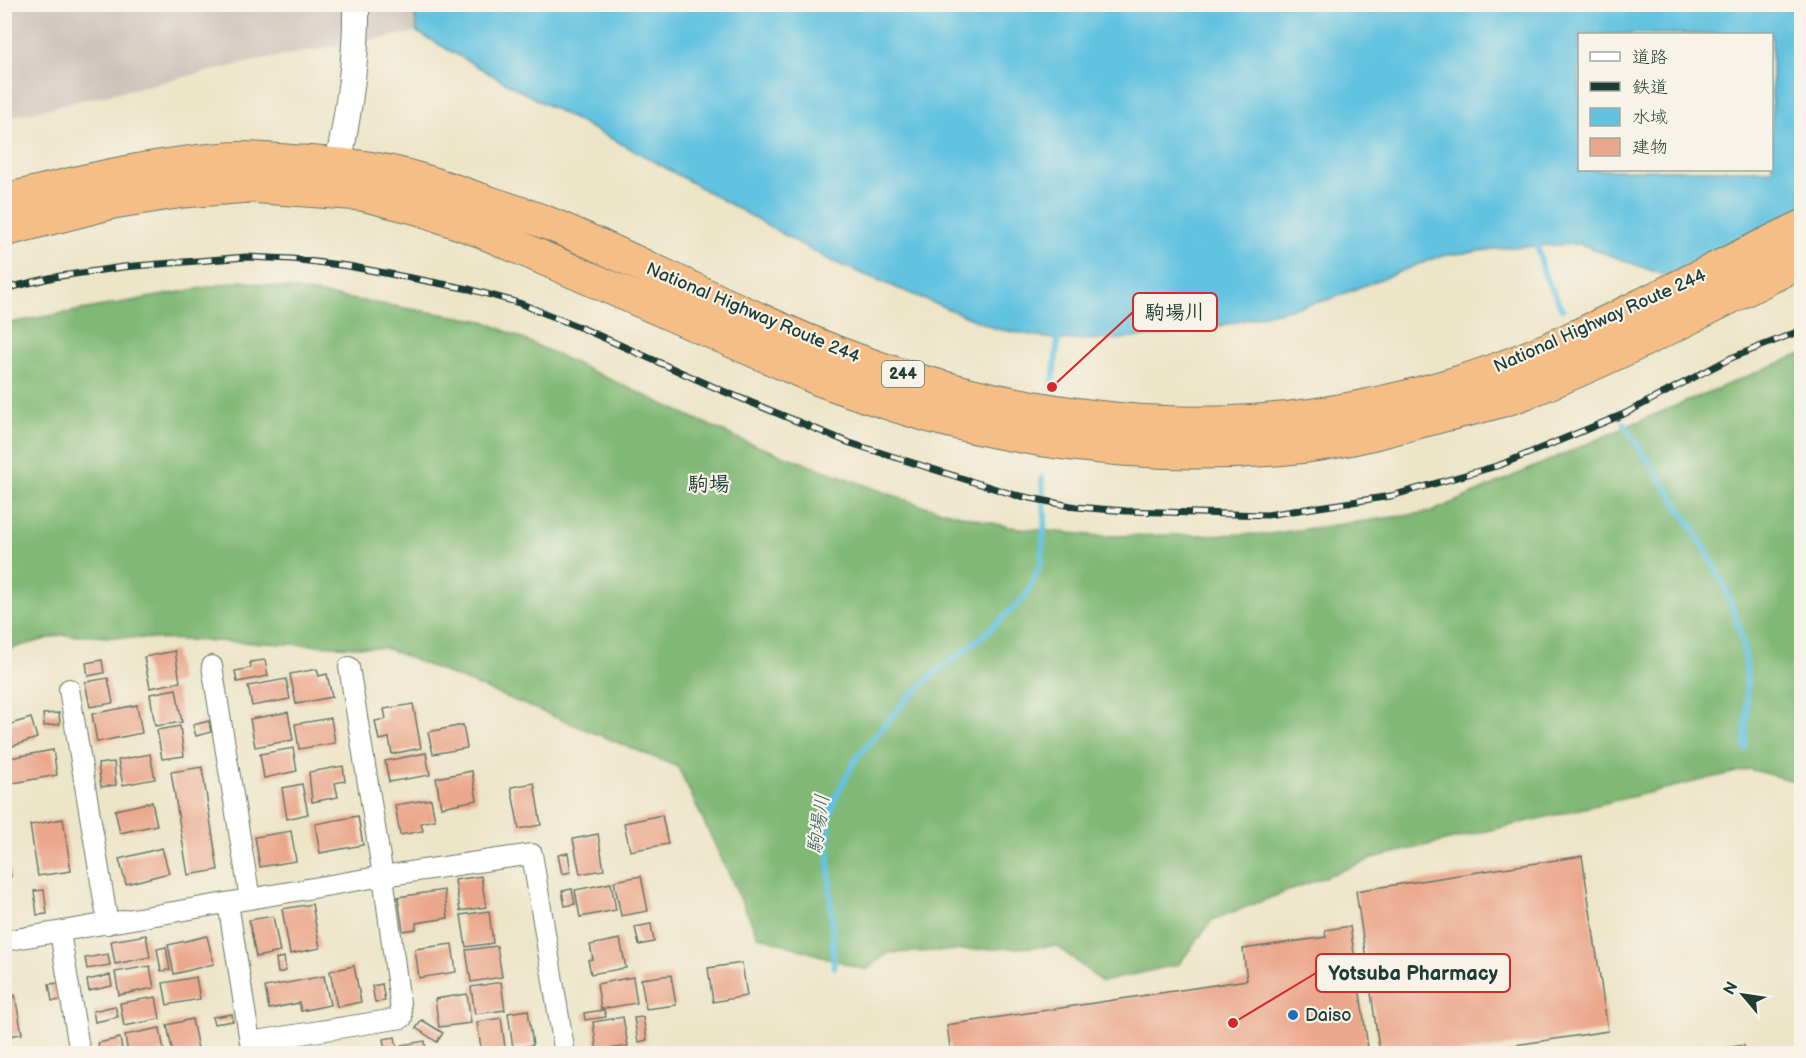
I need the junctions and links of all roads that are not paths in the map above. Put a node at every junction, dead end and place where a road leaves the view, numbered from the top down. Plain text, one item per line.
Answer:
1 (356, 4) edge
2 (338, 164) junction
3 (4, 201) edge
4 (1802, 226) edge
5 (4, 230) edge
6 (1802, 261) edge
7 (212, 666) dead end
8 (349, 667) dead end
9 (69, 689) dead end
10 (383, 876) junction
11 (250, 898) junction
12 (228, 903) junction
13 (108, 924) junction
14 (60, 932) junction
15 (4, 941) edge
16 (80, 1053) edge
17 (565, 1053) edge

1 - 2 street
2 - 3 highway, National Highway Route 244 / 244
2 - 4 highway, National Highway Route 244 / 244
5 - 6 highway, National Highway Route 244 / 244
7 - 11 street
8 - 10 street
9 - 13 street
10 - 11 street
10 - 12 street
10 - 17 street
11 - 12 street
12 - 13 street
13 - 14 street
14 - 15 street
14 - 16 street

